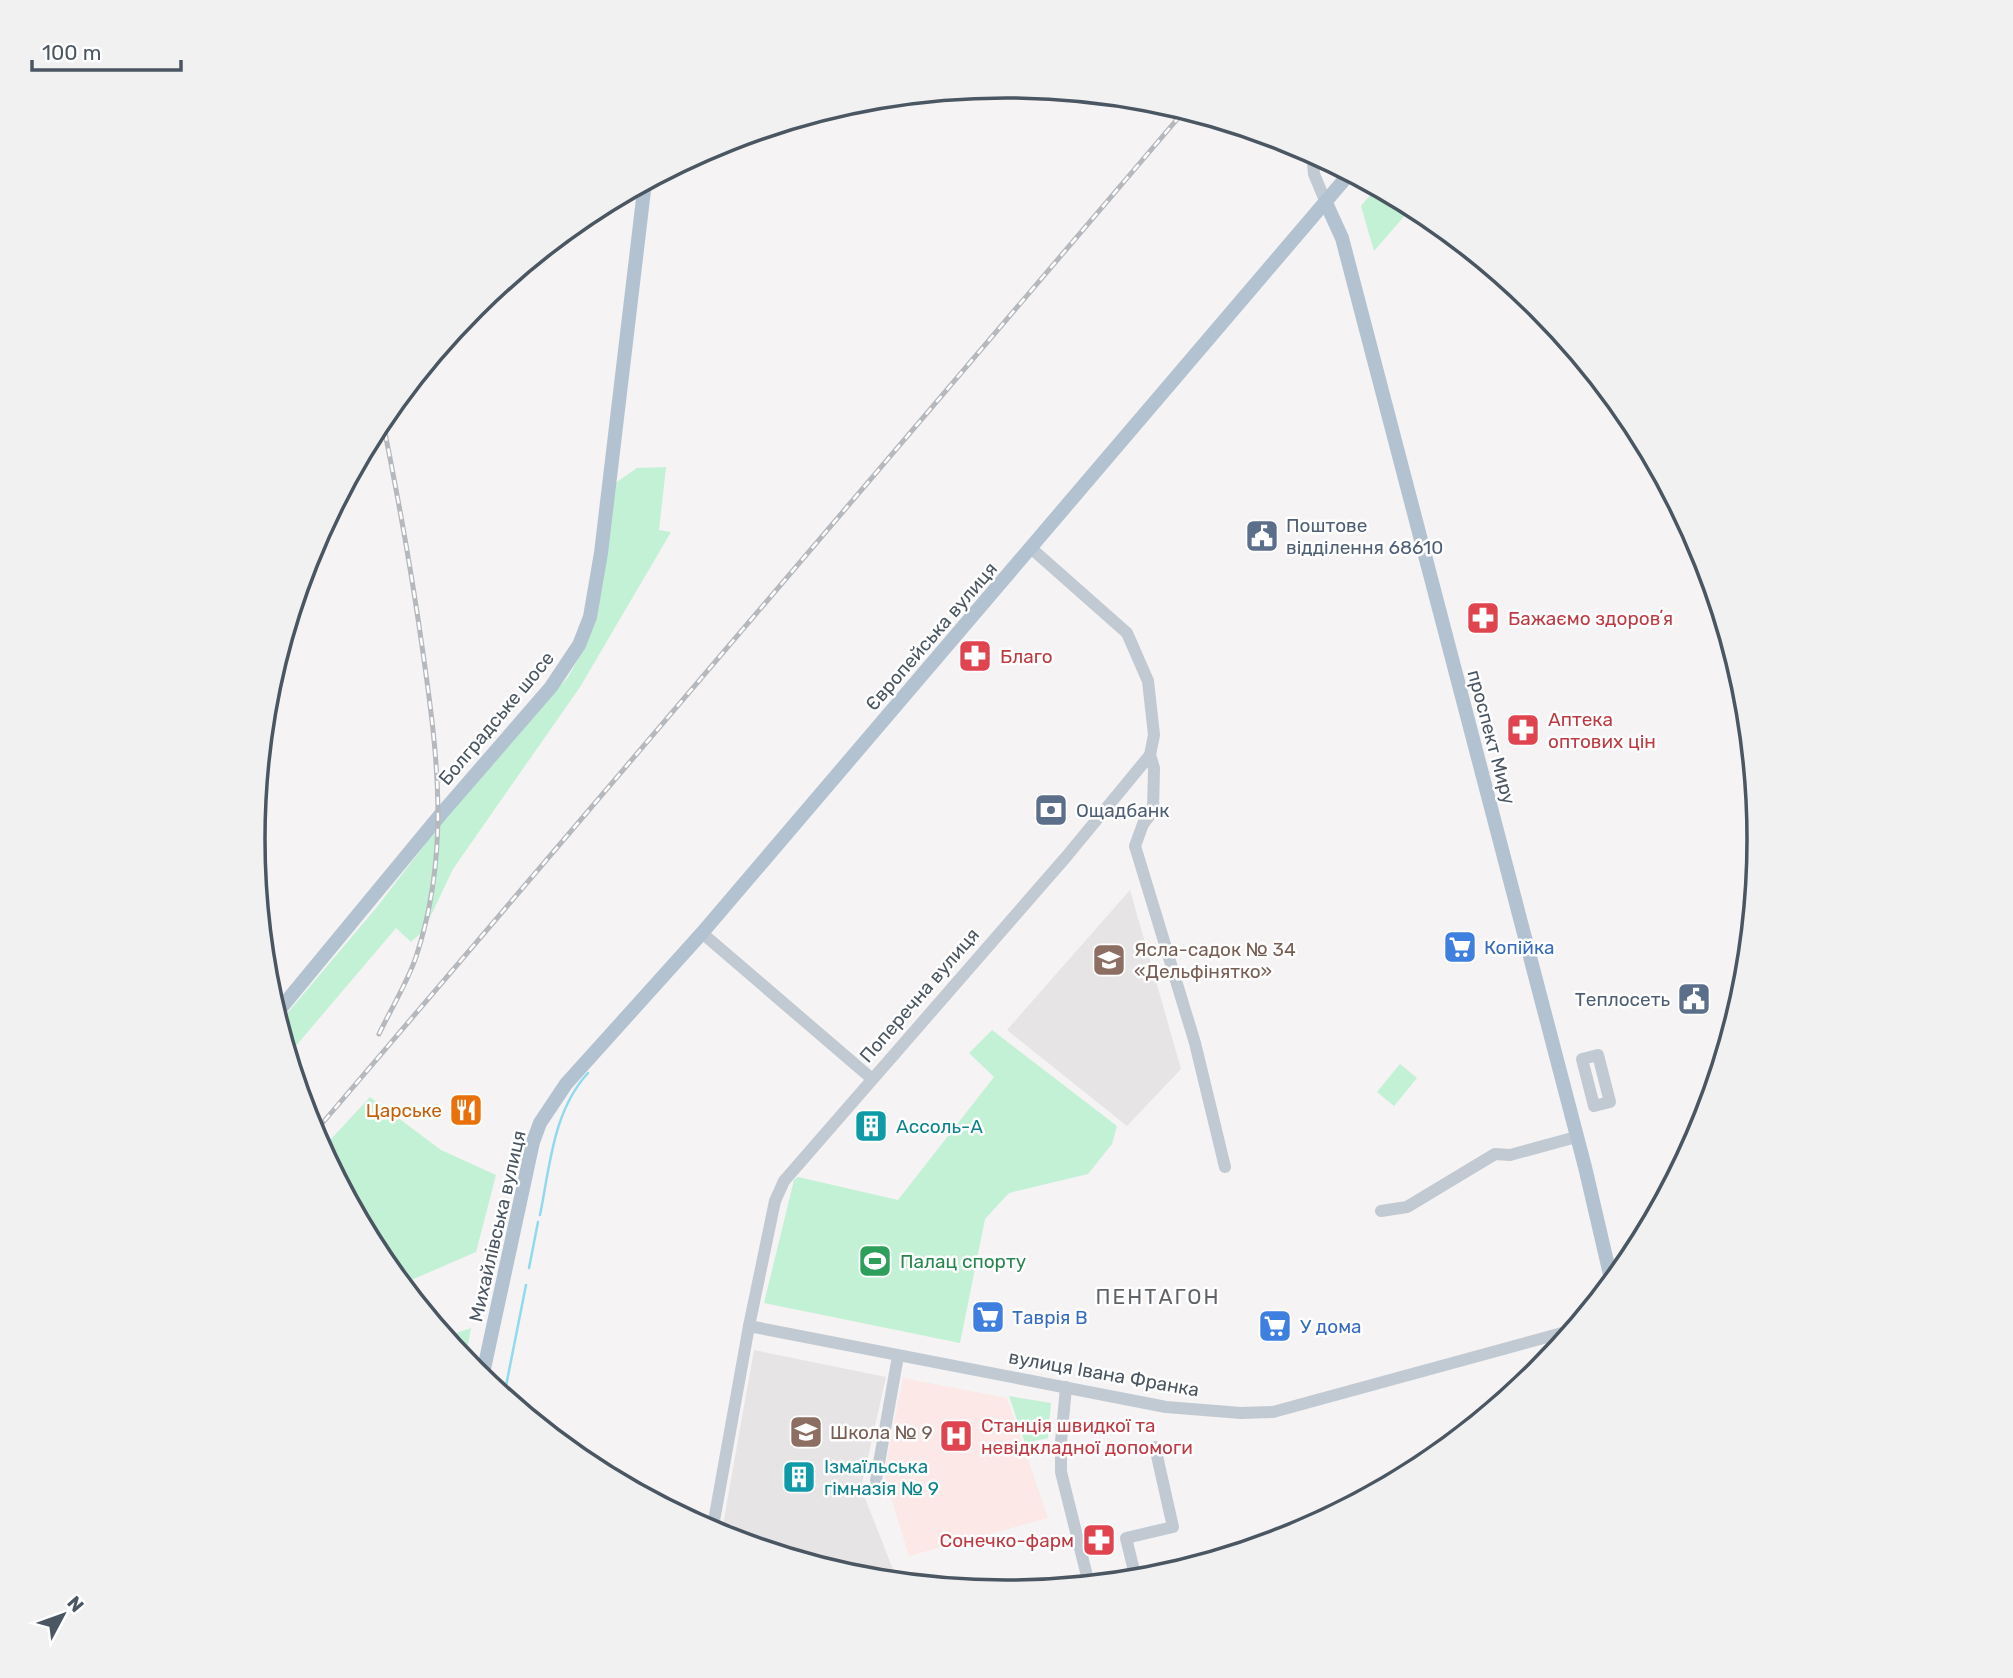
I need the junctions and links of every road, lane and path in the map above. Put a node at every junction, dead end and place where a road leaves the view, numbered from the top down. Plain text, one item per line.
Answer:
1 (1313, 165) edge
2 (1345, 180) edge
3 (644, 193) edge
4 (1326, 203) junction
5 (1032, 548) junction
6 (1150, 755) junction
7 (702, 933) junction
8 (285, 1004) edge
9 (871, 1078) junction
10 (540, 1123) joint
11 (1576, 1137) junction
12 (1225, 1167) dead end
13 (1381, 1211) dead end
14 (1609, 1270) edge
15 (749, 1326) junction
16 (1557, 1335) edge
17 (898, 1356) junction
18 (485, 1365) edge
19 (1066, 1387) junction
20 (1155, 1447) dead end
21 (876, 1480) dead end
22 (714, 1520) edge
23 (1133, 1569) edge
24 (1086, 1575) edge

1 - 4 street
2 - 4 main road, Європейська вулиця
3 - 8 main road, Болградське шосе
4 - 5 main road, Європейська вулиця
4 - 11 main road, проспект Миру
5 - 6 street
5 - 7 main road, Європейська вулиця
6 - 9 street, Поперечна вулиця
6 - 12 street
7 - 9 street
7 - 10 main road, Європейська вулиця
9 - 15 street, Поперечна вулиця
10 - 18 main road, Михайлівська вулиця
11 - 13 street
11 - 14 main road, проспект Миру
15 - 17 street, вулиця Івана Франка
15 - 22 street, Поперечна вулиця
16 - 19 street, вулиця Івана Франка
17 - 19 street, вулиця Івана Франка
17 - 21 street
19 - 24 street
20 - 23 street

